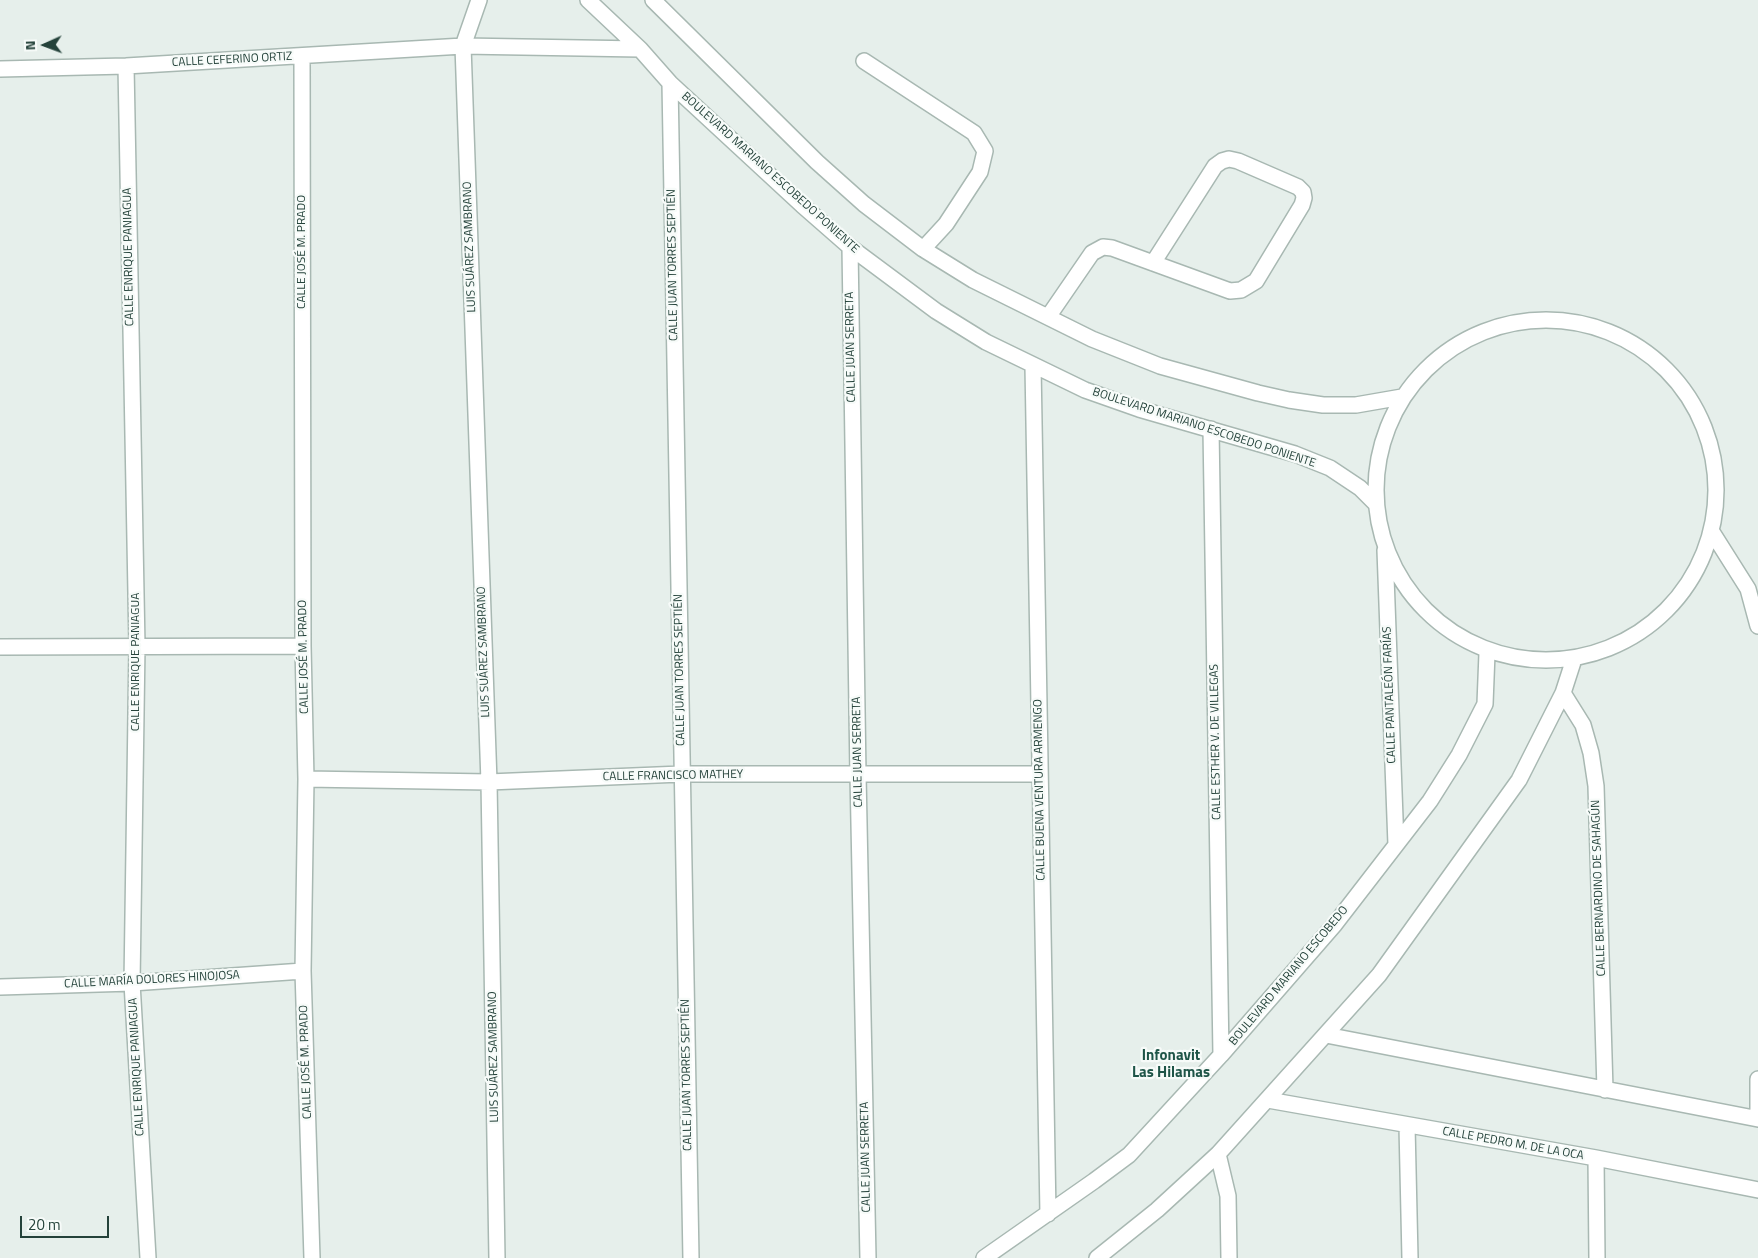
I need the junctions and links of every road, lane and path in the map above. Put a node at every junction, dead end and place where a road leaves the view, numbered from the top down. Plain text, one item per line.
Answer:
1 (479, 0) edge
2 (588, 0) edge
3 (653, 0) edge
4 (463, 46) junction
5 (640, 49) junction
6 (302, 56) junction
7 (864, 61) dead end
8 (126, 66) junction
9 (0, 69) edge
10 (670, 83) junction
11 (850, 246) junction
12 (923, 249) junction
13 (1153, 263) junction
14 (1048, 317) junction
15 (1033, 366) junction
16 (1402, 397) junction
17 (1211, 429) junction
18 (1376, 504) junction
19 (1712, 532) junction
20 (1385, 546) junction
21 (1758, 626) edge
22 (137, 646) junction
23 (302, 646) junction
24 (0, 647) edge
25 (1486, 653) junction
26 (1574, 659) junction
27 (1563, 693) junction
28 (681, 774) junction
29 (1040, 774) junction
30 (858, 775) junction
31 (306, 779) junction
32 (489, 782) junction
33 (1396, 845) junction
34 (303, 971) junction
35 (132, 982) junction
36 (0, 987) edge
37 (1326, 1035) junction
38 (1222, 1056) junction
39 (1758, 1079) edge
40 (1605, 1090) junction
41 (1268, 1100) junction
42 (1758, 1119) edge
43 (1407, 1126) junction
44 (1218, 1154) junction
45 (1596, 1158) junction
46 (1758, 1190) edge
47 (1048, 1214) junction
48 (148, 1258) edge
49 (312, 1258) edge
50 (497, 1258) edge
51 (691, 1258) edge
52 (868, 1258) edge
53 (984, 1258) edge
54 (1097, 1258) edge
55 (1229, 1258) edge
56 (1410, 1258) edge
57 (1597, 1258) edge

1 - 4 street
2 - 5 street, BOULEVARD MARIANO ESCOBEDO PONIENTE
3 - 12 street
4 - 5 street, CALLE CEFERINO ORTIZ
4 - 6 street, CALLE CEFERINO ORTIZ
4 - 32 street, LUIS SUÁREZ SAMBRANO
5 - 10 street, BOULEVARD MARIANO ESCOBEDO PONIENTE
6 - 8 street, CALLE CEFERINO ORTIZ
6 - 23 street, CALLE JOSÉ M. PRADO
7 - 12 street
8 - 9 street, CALLE CEFERINO ORTIZ
8 - 22 street, CALLE ENRIQUE PANIAGUA
10 - 11 street, BOULEVARD MARIANO ESCOBEDO PONIENTE
10 - 28 street, CALLE JUAN TORRES SEPTIÉN
11 - 15 street, BOULEVARD MARIANO ESCOBEDO PONIENTE
11 - 30 street, CALLE JUAN SERRETA
12 - 14 street
13 - 13 street
13 - 14 street
14 - 16 street
15 - 17 street, BOULEVARD MARIANO ESCOBEDO PONIENTE
15 - 29 street, CALLE BUENA VENTURA ARMENGO
16 - 18 street
16 - 19 street
17 - 18 street, BOULEVARD MARIANO ESCOBEDO PONIENTE
17 - 38 street, CALLE ESTHER V. DE VILLEGAS
18 - 20 street
19 - 21 street
19 - 26 street
20 - 25 street
20 - 33 street, CALLE PANTALEÓN FARÍAS
22 - 23 street
22 - 24 street
22 - 35 street, CALLE ENRIQUE PANIAGUA
23 - 31 street, CALLE JOSÉ M. PRADO
25 - 26 street
25 - 33 street, BOULEVARD MARIANO ESCOBEDO
26 - 27 street
27 - 37 street
27 - 40 street, CALLE BERNARDINO DE SAHAGÚN
28 - 30 street, CALLE FRANCISCO MATHEY
28 - 32 street, CALLE FRANCISCO MATHEY
28 - 51 street, CALLE JUAN TORRES SEPTIÉN
29 - 30 street, CALLE FRANCISCO MATHEY
29 - 47 street, CALLE BUENA VENTURA ARMENGO
30 - 52 street, CALLE JUAN SERRETA
31 - 32 street, CALLE FRANCISCO MATHEY
31 - 34 street, CALLE JOSÉ M. PRADO
32 - 50 street, LUIS SUÁREZ SAMBRANO
33 - 38 street, BOULEVARD MARIANO ESCOBEDO
34 - 35 street, CALLE MARÍA DOLORES HINOJOSA
34 - 49 street, CALLE JOSÉ M. PRADO
35 - 36 street, CALLE MARÍA DOLORES HINOJOSA
35 - 48 street, CALLE ENRIQUE PANIAGUA
37 - 40 street
37 - 41 street
38 - 47 street, BOULEVARD MARIANO ESCOBEDO
39 - 42 street
40 - 42 street
41 - 43 street, CALLE PEDRO M. DE LA OCA
41 - 44 street
43 - 45 street, CALLE PEDRO M. DE LA OCA
43 - 56 street
44 - 54 street
44 - 55 street
45 - 46 street, CALLE PEDRO M. DE LA OCA
45 - 57 street
47 - 53 street, BOULEVARD MARIANO ESCOBEDO

